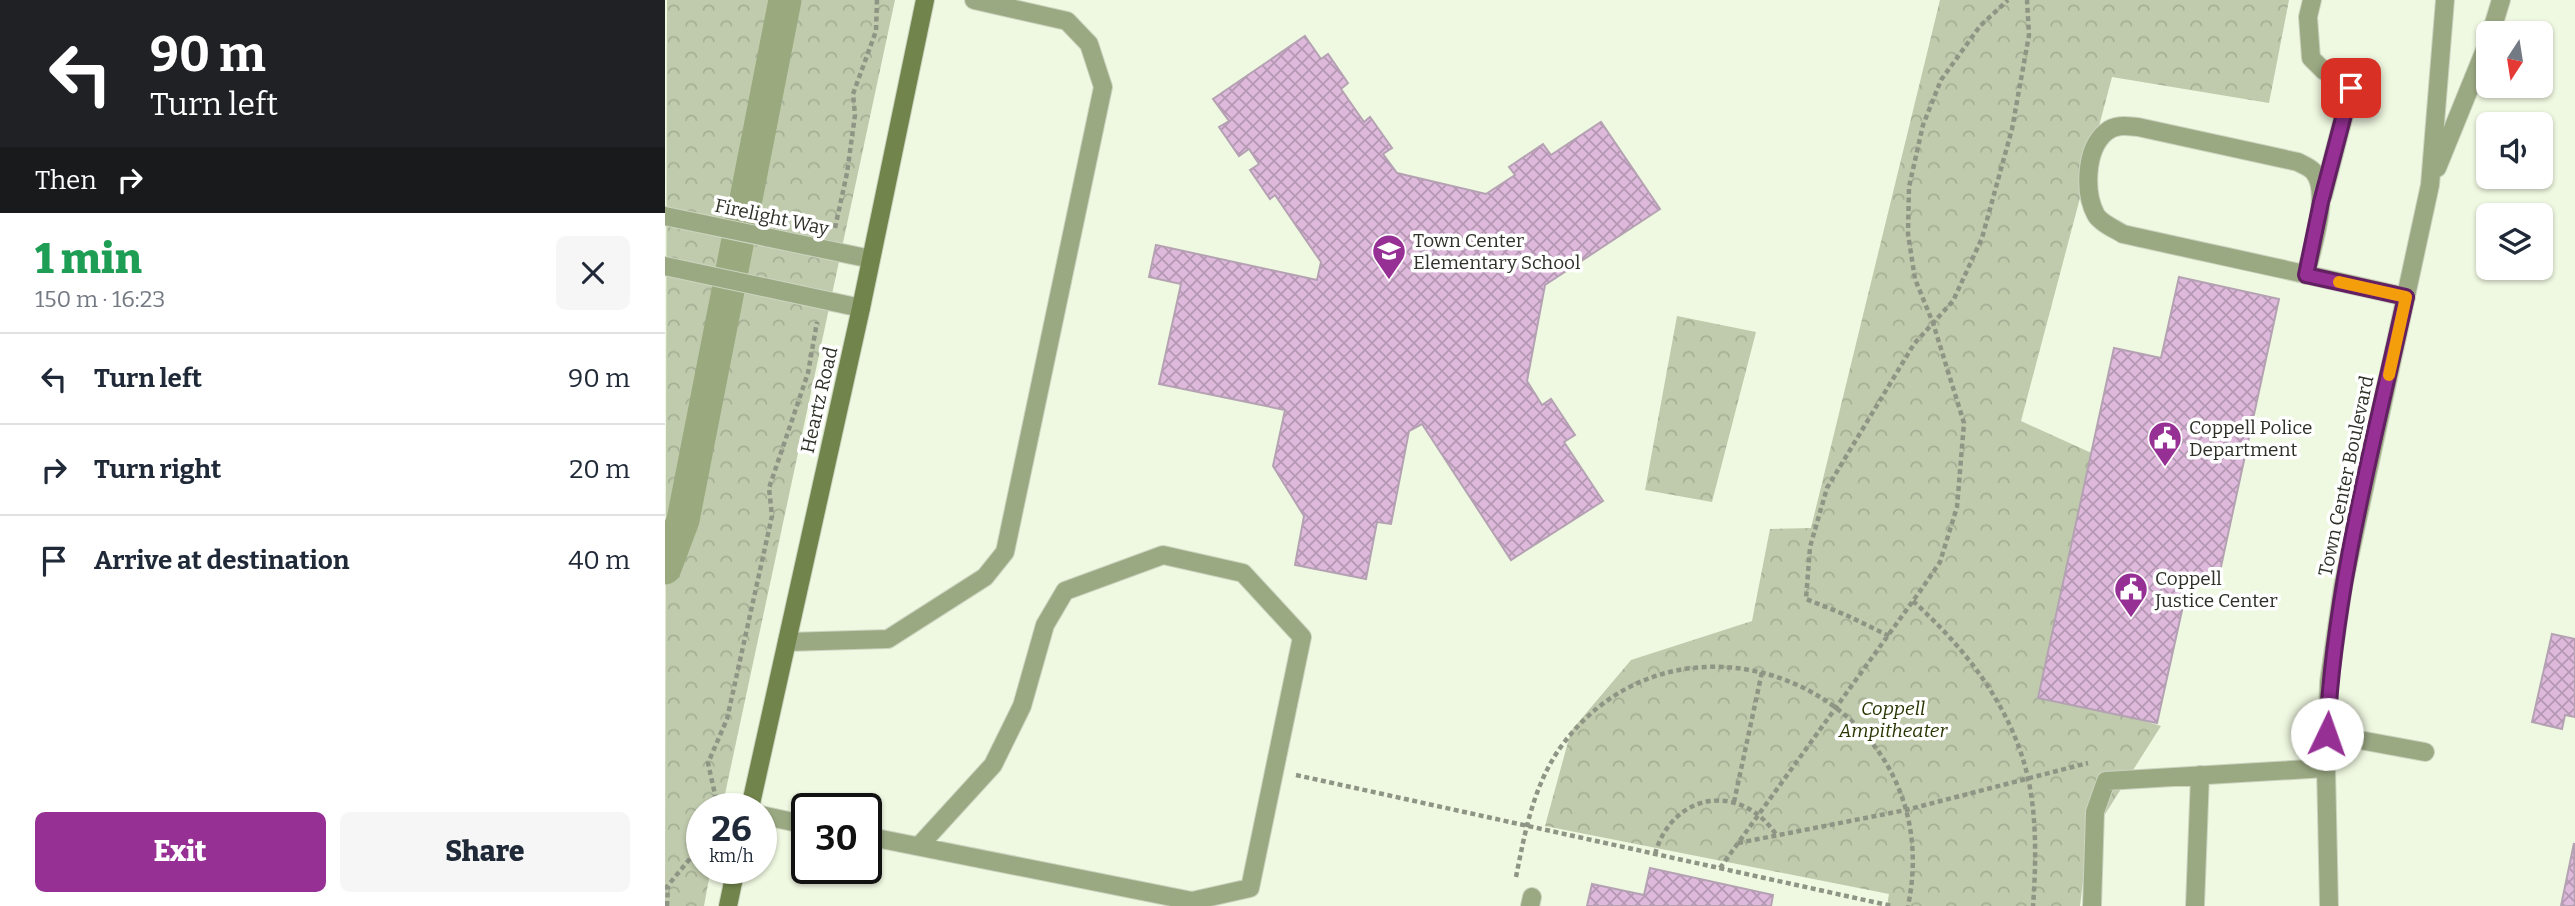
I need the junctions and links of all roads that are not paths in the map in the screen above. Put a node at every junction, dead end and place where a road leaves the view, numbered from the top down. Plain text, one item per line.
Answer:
1 (925, 0) edge
2 (974, 0) edge
3 (2312, 0) edge
4 (2445, 0) edge
5 (2501, 0) edge
6 (2495, 21) edge
7 (2476, 72) edge
8 (2430, 185) junction
9 (2321, 202) junction
10 (670, 217) edge
11 (871, 259) junction
12 (665, 266) edge
13 (2306, 275) junction
14 (2406, 297) junction
15 (861, 308) junction
16 (787, 642) junction
17 (2327, 734) junction
18 (2425, 752) dead end
19 (2326, 768) junction
20 (2200, 775) junction
21 (753, 793) edge
22 (882, 839) edge
23 (919, 846) junction
24 (733, 884) edge
25 (728, 906) edge
26 (2092, 906) edge
27 (2195, 906) edge
28 (2329, 906) edge

1 - 11 street, Heartz Road
2 - 16 street
3 - 9 street
4 - 8 street, Town Center Boulevard
5 - 6 street
7 - 8 street, Town Center Boulevard
8 - 14 street, Town Center Boulevard
9 - 13 street
9 - 13 street
10 - 11 street, Firelight Way
11 - 15 street, Heartz Road
12 - 15 street
13 - 14 street
14 - 17 street, Town Center Boulevard
15 - 16 street, Heartz Road
16 - 21 street, Heartz Road
17 - 18 street
17 - 19 street, Town Center Boulevard
19 - 20 street
19 - 28 street, Town Center Boulevard
20 - 26 street
20 - 27 street
22 - 23 street
23 - 23 street
24 - 25 street

